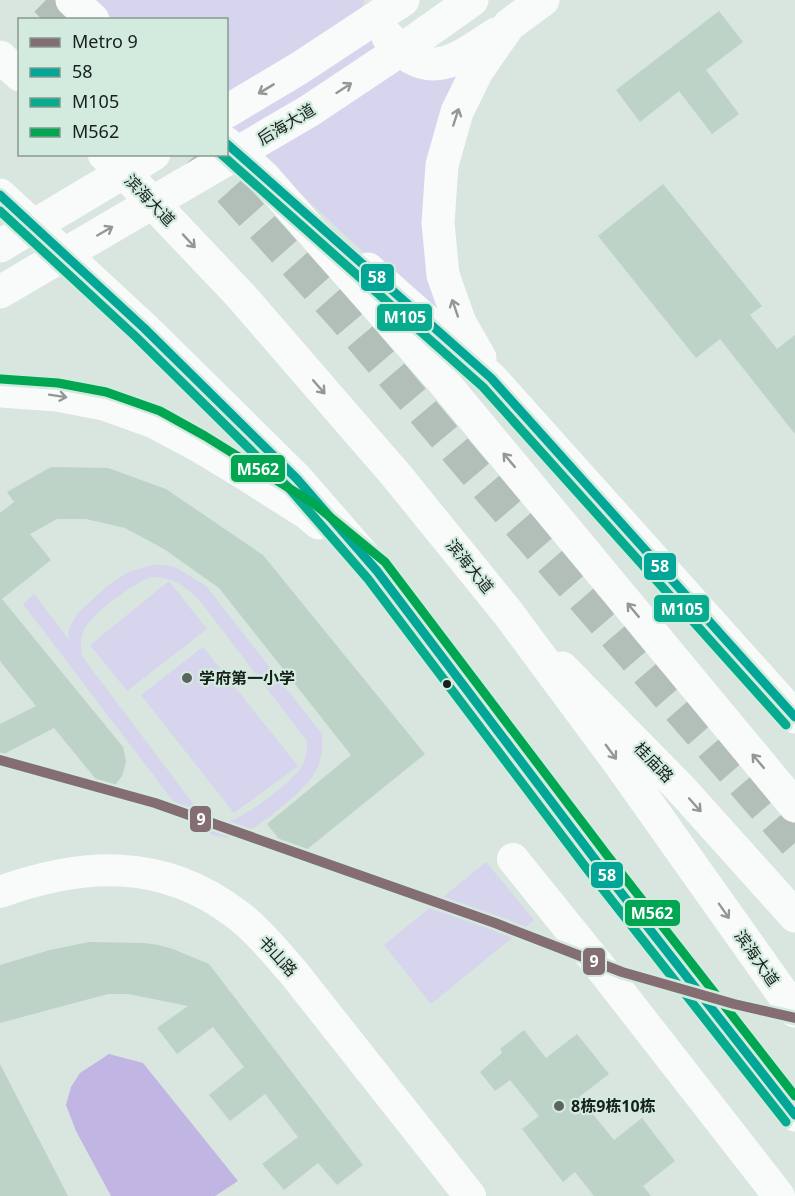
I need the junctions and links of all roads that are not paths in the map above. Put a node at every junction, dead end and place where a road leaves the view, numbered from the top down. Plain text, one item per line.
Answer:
1 (72, 0) edge
2 (375, 0) edge
3 (404, 0) edge
4 (472, 0) edge
5 (543, 0) edge
6 (91, 18) edge
7 (509, 25) junction
8 (0, 57) edge
9 (18, 73) edge
10 (228, 111) edge
11 (228, 145) edge
12 (106, 156) edge
13 (151, 156) edge
14 (263, 176) junction
15 (0, 195) edge
16 (0, 246) edge
17 (0, 292) edge
18 (491, 378) junction
19 (0, 391) edge
20 (376, 571) junction
21 (508, 613) junction
22 (795, 717) edge
23 (795, 806) edge
24 (513, 859) dead end
25 (0, 892) edge
26 (795, 916) edge
27 (795, 1011) edge
28 (795, 1115) edge
29 (470, 1196) edge
30 (779, 1196) edge

1 - 6 main road
2 - 7 main road
3 -> 10 main road
17 -> 4 main road, 后海大道
5 - 7 main road
18 -> 7 main road
8 - 9 main road
11 - 14 main road
12 -> 21 main road, 滨海大道
13 - 16 main road
14 - 18 main road
23 -> 14 main road
15 - 20 main road
18 - 22 main road
19 -> 20 main road
20 - 28 main road
21 -> 26 main road, 桂庙路
21 -> 27 main road, 滨海大道
24 - 30 street
25 - 29 street, 书山路

